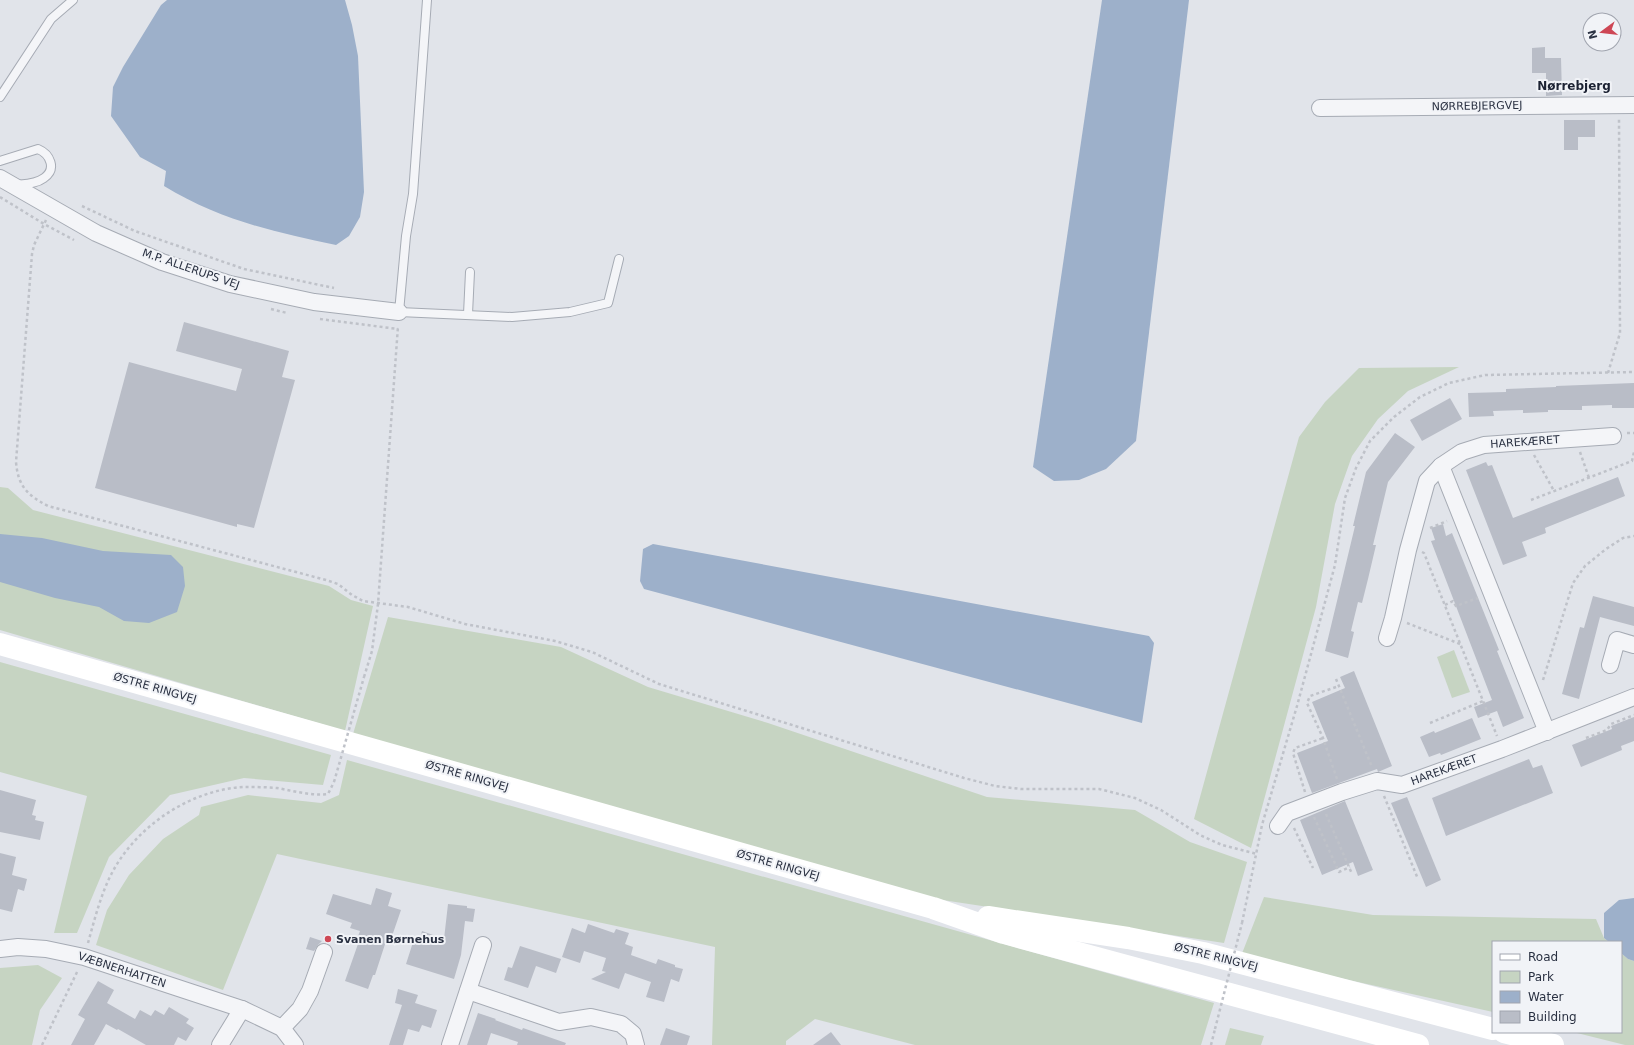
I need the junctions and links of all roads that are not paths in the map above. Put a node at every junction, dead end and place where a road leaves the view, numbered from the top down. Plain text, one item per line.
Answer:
1 (73, 0) edge
2 (427, 0) edge
3 (0, 97) edge
4 (1627, 105) edge
5 (1320, 108) dead end
6 (0, 161) edge
7 (6, 182) edge
8 (619, 259) dead end
9 (470, 272) dead end
10 (399, 312) junction
11 (468, 314) junction
12 (1613, 436) dead end
13 (1441, 466) junction
14 (1387, 638) dead end
15 (0, 644) edge
16 (1634, 645) edge
17 (1610, 665) dead end
18 (1634, 697) edge
19 (1547, 732) junction
20 (1278, 826) dead end
21 (933, 908) junction
22 (483, 945) dead end
23 (0, 949) edge
24 (324, 952) dead end
25 (468, 991) junction
26 (242, 1009) junction
27 (282, 1028) junction
28 (1492, 1029) edge
29 (1508, 1033) edge
30 (220, 1045) edge
31 (295, 1045) edge
32 (450, 1045) edge
33 (636, 1045) edge
34 (1418, 1045) edge
35 (1553, 1045) edge

1 - 3 lane
2 - 10 lane
4 - 5 street, NØRREBJERGVEJ
6 - 7 lane
7 - 10 street, M.P. ALLERUPS VEJ
8 - 11 lane
9 - 11 lane
10 - 11 lane
12 - 13 street, HAREKÆRET
13 - 14 street, HAREKÆRET
13 - 19 street
15 - 21 main road, ØSTRE RINGVEJ
16 - 17 street
18 - 19 street, HAREKÆRET
19 - 20 street, HAREKÆRET
21 - 28 main road, ØSTRE RINGVEJ
21 - 34 main road, ØSTRE RINGVEJ
22 - 25 street
23 - 26 street, VÆBNERHATTEN
24 - 27 street
25 - 32 street
25 - 33 street
26 - 27 street, VÆBNERHATTEN
26 - 30 street
27 - 31 street, VÆBNERHATTEN
29 - 35 main road

